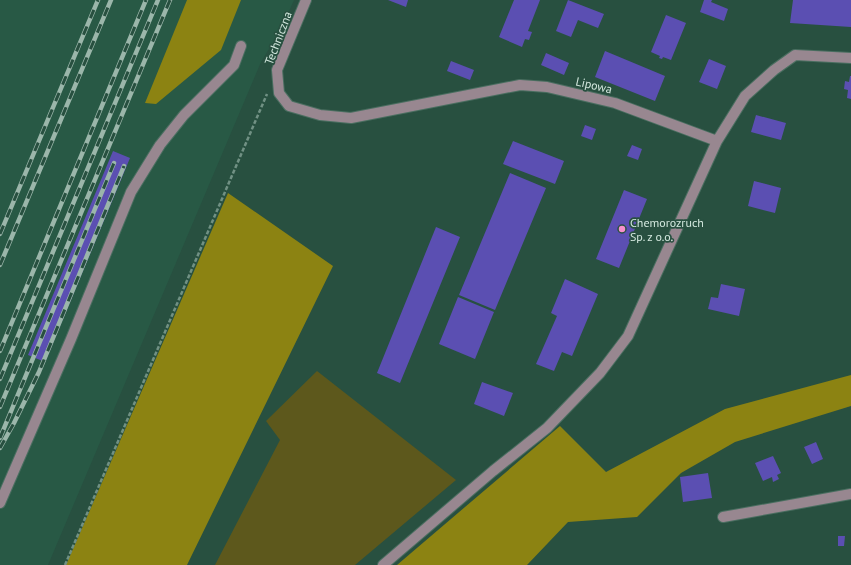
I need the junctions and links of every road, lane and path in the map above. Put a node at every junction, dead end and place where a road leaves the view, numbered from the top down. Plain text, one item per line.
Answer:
1 (306, 0) edge
2 (241, 46) dead end
3 (851, 58) edge
4 (268, 92) dead end
5 (289, 106) joint
6 (717, 141) junction
7 (851, 494) edge
8 (0, 503) edge
9 (722, 517) dead end
10 (65, 565) edge
11 (383, 565) edge

1 - 5 street, Techniczna
2 - 8 street
3 - 6 street
4 - 10 path
5 - 6 street, Lipowa
6 - 11 street
7 - 9 street

